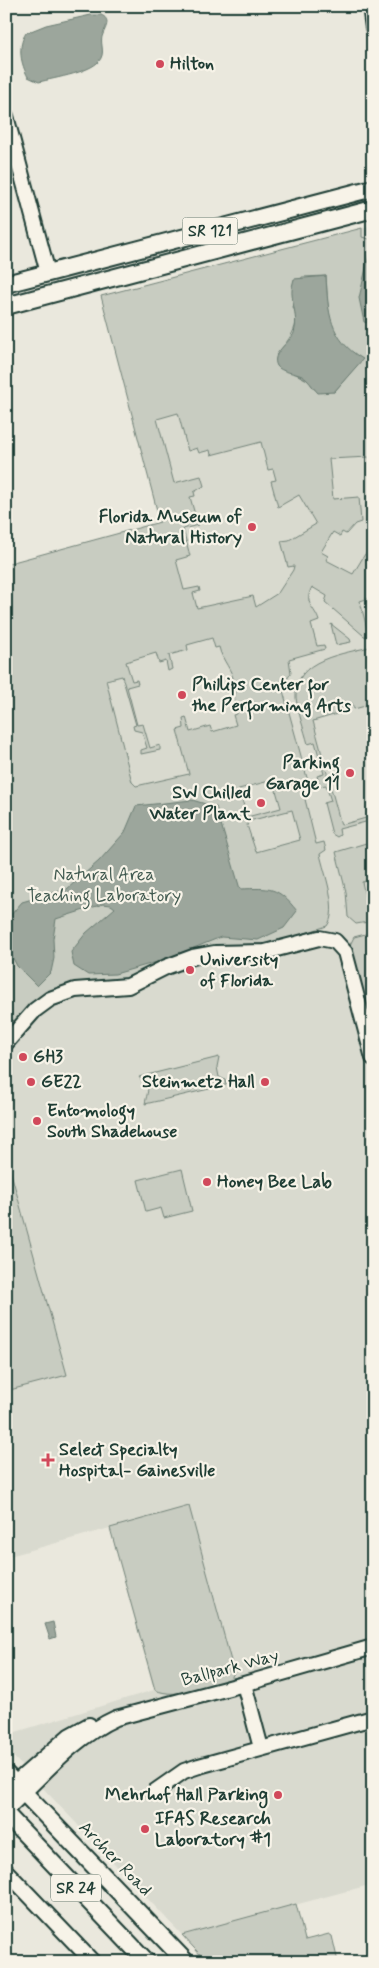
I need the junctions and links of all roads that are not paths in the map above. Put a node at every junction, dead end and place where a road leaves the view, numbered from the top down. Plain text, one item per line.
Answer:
1 (370, 6) edge
2 (373, 28) edge
3 (6, 116) edge
4 (373, 188) edge
5 (373, 209) edge
6 (48, 273) junction
7 (6, 284) edge
8 (6, 297) edge
9 (6, 306) edge
10 (6, 1042) edge
11 (373, 1058) edge
12 (373, 1647) edge
13 (244, 1684) junction
14 (373, 1718) edge
15 (261, 1748) junction
16 (13, 1786) edge
17 (154, 1792) dead end
18 (6, 1810) edge
19 (6, 1814) edge
20 (6, 1871) edge
21 (93, 1962) edge
22 (147, 1962) edge
23 (186, 1962) edge

1 - 2 street
3 - 6 street
4 - 6 main road, SR 121
5 - 9 main road, SR 121
6 - 7 main road, SR 121
6 - 8 main road
10 - 11 street
12 - 13 street, Ballpark Way
13 - 15 street
13 - 16 street, Ballpark Way
14 - 15 street
15 - 17 street
16 - 18 street, Ballpark Way
16 - 23 main road, Archer Road / SR 24
19 - 22 main road, SR 24
20 - 21 street

